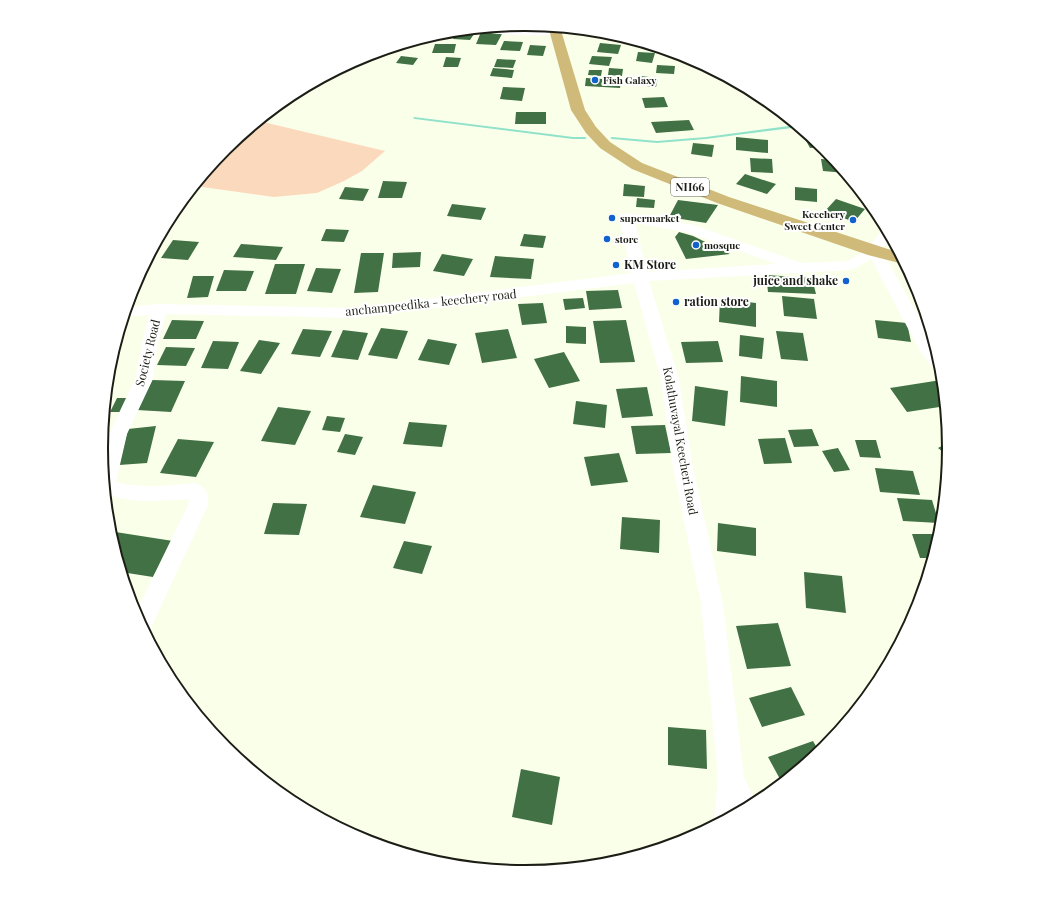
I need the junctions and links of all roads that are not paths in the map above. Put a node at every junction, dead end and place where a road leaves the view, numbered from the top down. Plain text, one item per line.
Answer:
1 (556, 32) edge
2 (885, 236) edge
3 (874, 251) junction
4 (896, 257) edge
5 (801, 268) junction
6 (640, 277) junction
7 (159, 309) junction
8 (131, 311) edge
9 (932, 356) edge
10 (109, 471) edge
11 (110, 488) edge
12 (144, 618) edge
13 (731, 777) junction
14 (743, 804) edge
15 (728, 813) edge

1 - 3 highway, NH66
2 - 3 street
3 - 4 highway, NH66
3 - 5 street
3 - 9 street
5 - 6 street
5 - 6 street, Kolathuvayal Keecheri Road
6 - 7 street, anchampeedika - keechery road
6 - 13 street, Kolathuvayal Keecheri Road
7 - 8 street, anchampeedika - keechery road
7 - 10 street, Society Road
11 - 12 street
13 - 14 street
13 - 15 street, Kolathuvayal Keecheri Road

